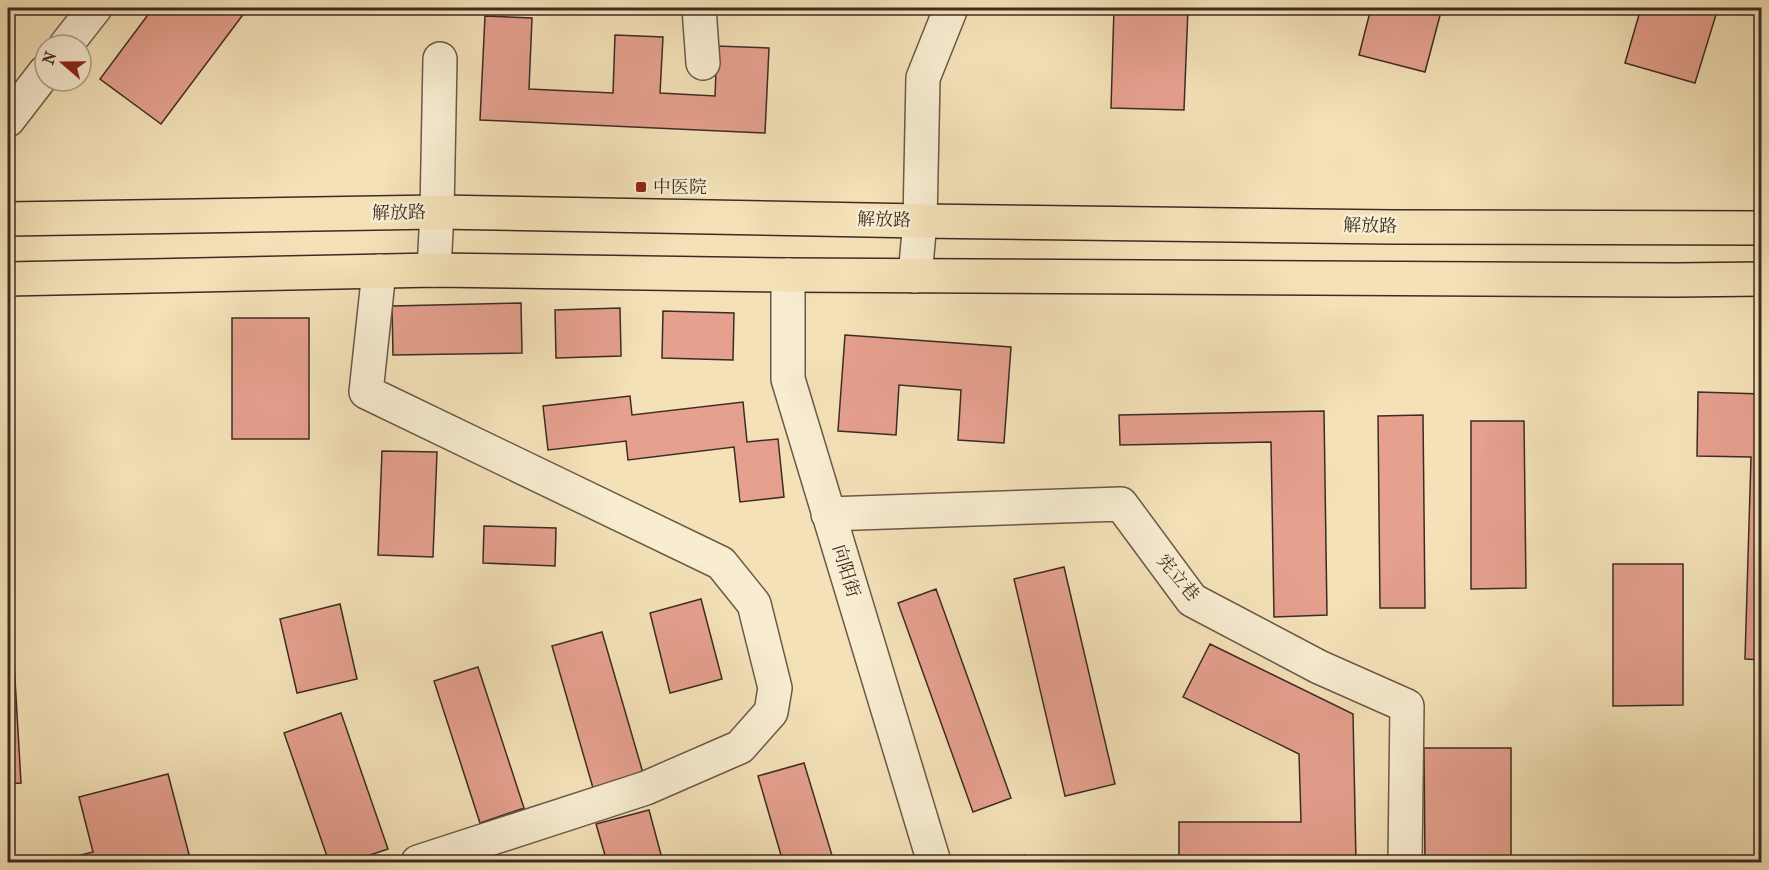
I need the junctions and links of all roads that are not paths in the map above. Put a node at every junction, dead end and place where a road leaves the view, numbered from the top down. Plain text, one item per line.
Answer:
1 (95, 8) edge
2 (699, 8) edge
3 (951, 8) edge
4 (75, 33) edge
5 (440, 59) dead end
6 (703, 63) dead end
7 (33, 88) edge
8 (8, 120) edge
9 (437, 212) junction
10 (8, 219) edge
11 (920, 221) junction
12 (1761, 228) edge
13 (434, 270) junction
14 (379, 271) junction
15 (788, 275) junction
16 (915, 276) junction
17 (8, 279) edge
18 (1761, 279) edge
19 (828, 514) junction
20 (418, 862) edge
21 (934, 862) edge
22 (1405, 862) edge

1 - 4 street
2 - 6 street
3 - 11 street
5 - 9 street
7 - 8 street
9 - 10 main road, 解放路
9 - 11 main road, 解放路
9 - 13 street
11 - 12 main road, 解放路
11 - 16 street
13 - 14 main road
13 - 15 main road
14 - 17 main road
14 - 20 street
15 - 16 main road
15 - 19 street, 向阳街
16 - 18 main road
19 - 21 street, 向阳街
19 - 22 street, 宪立巷

